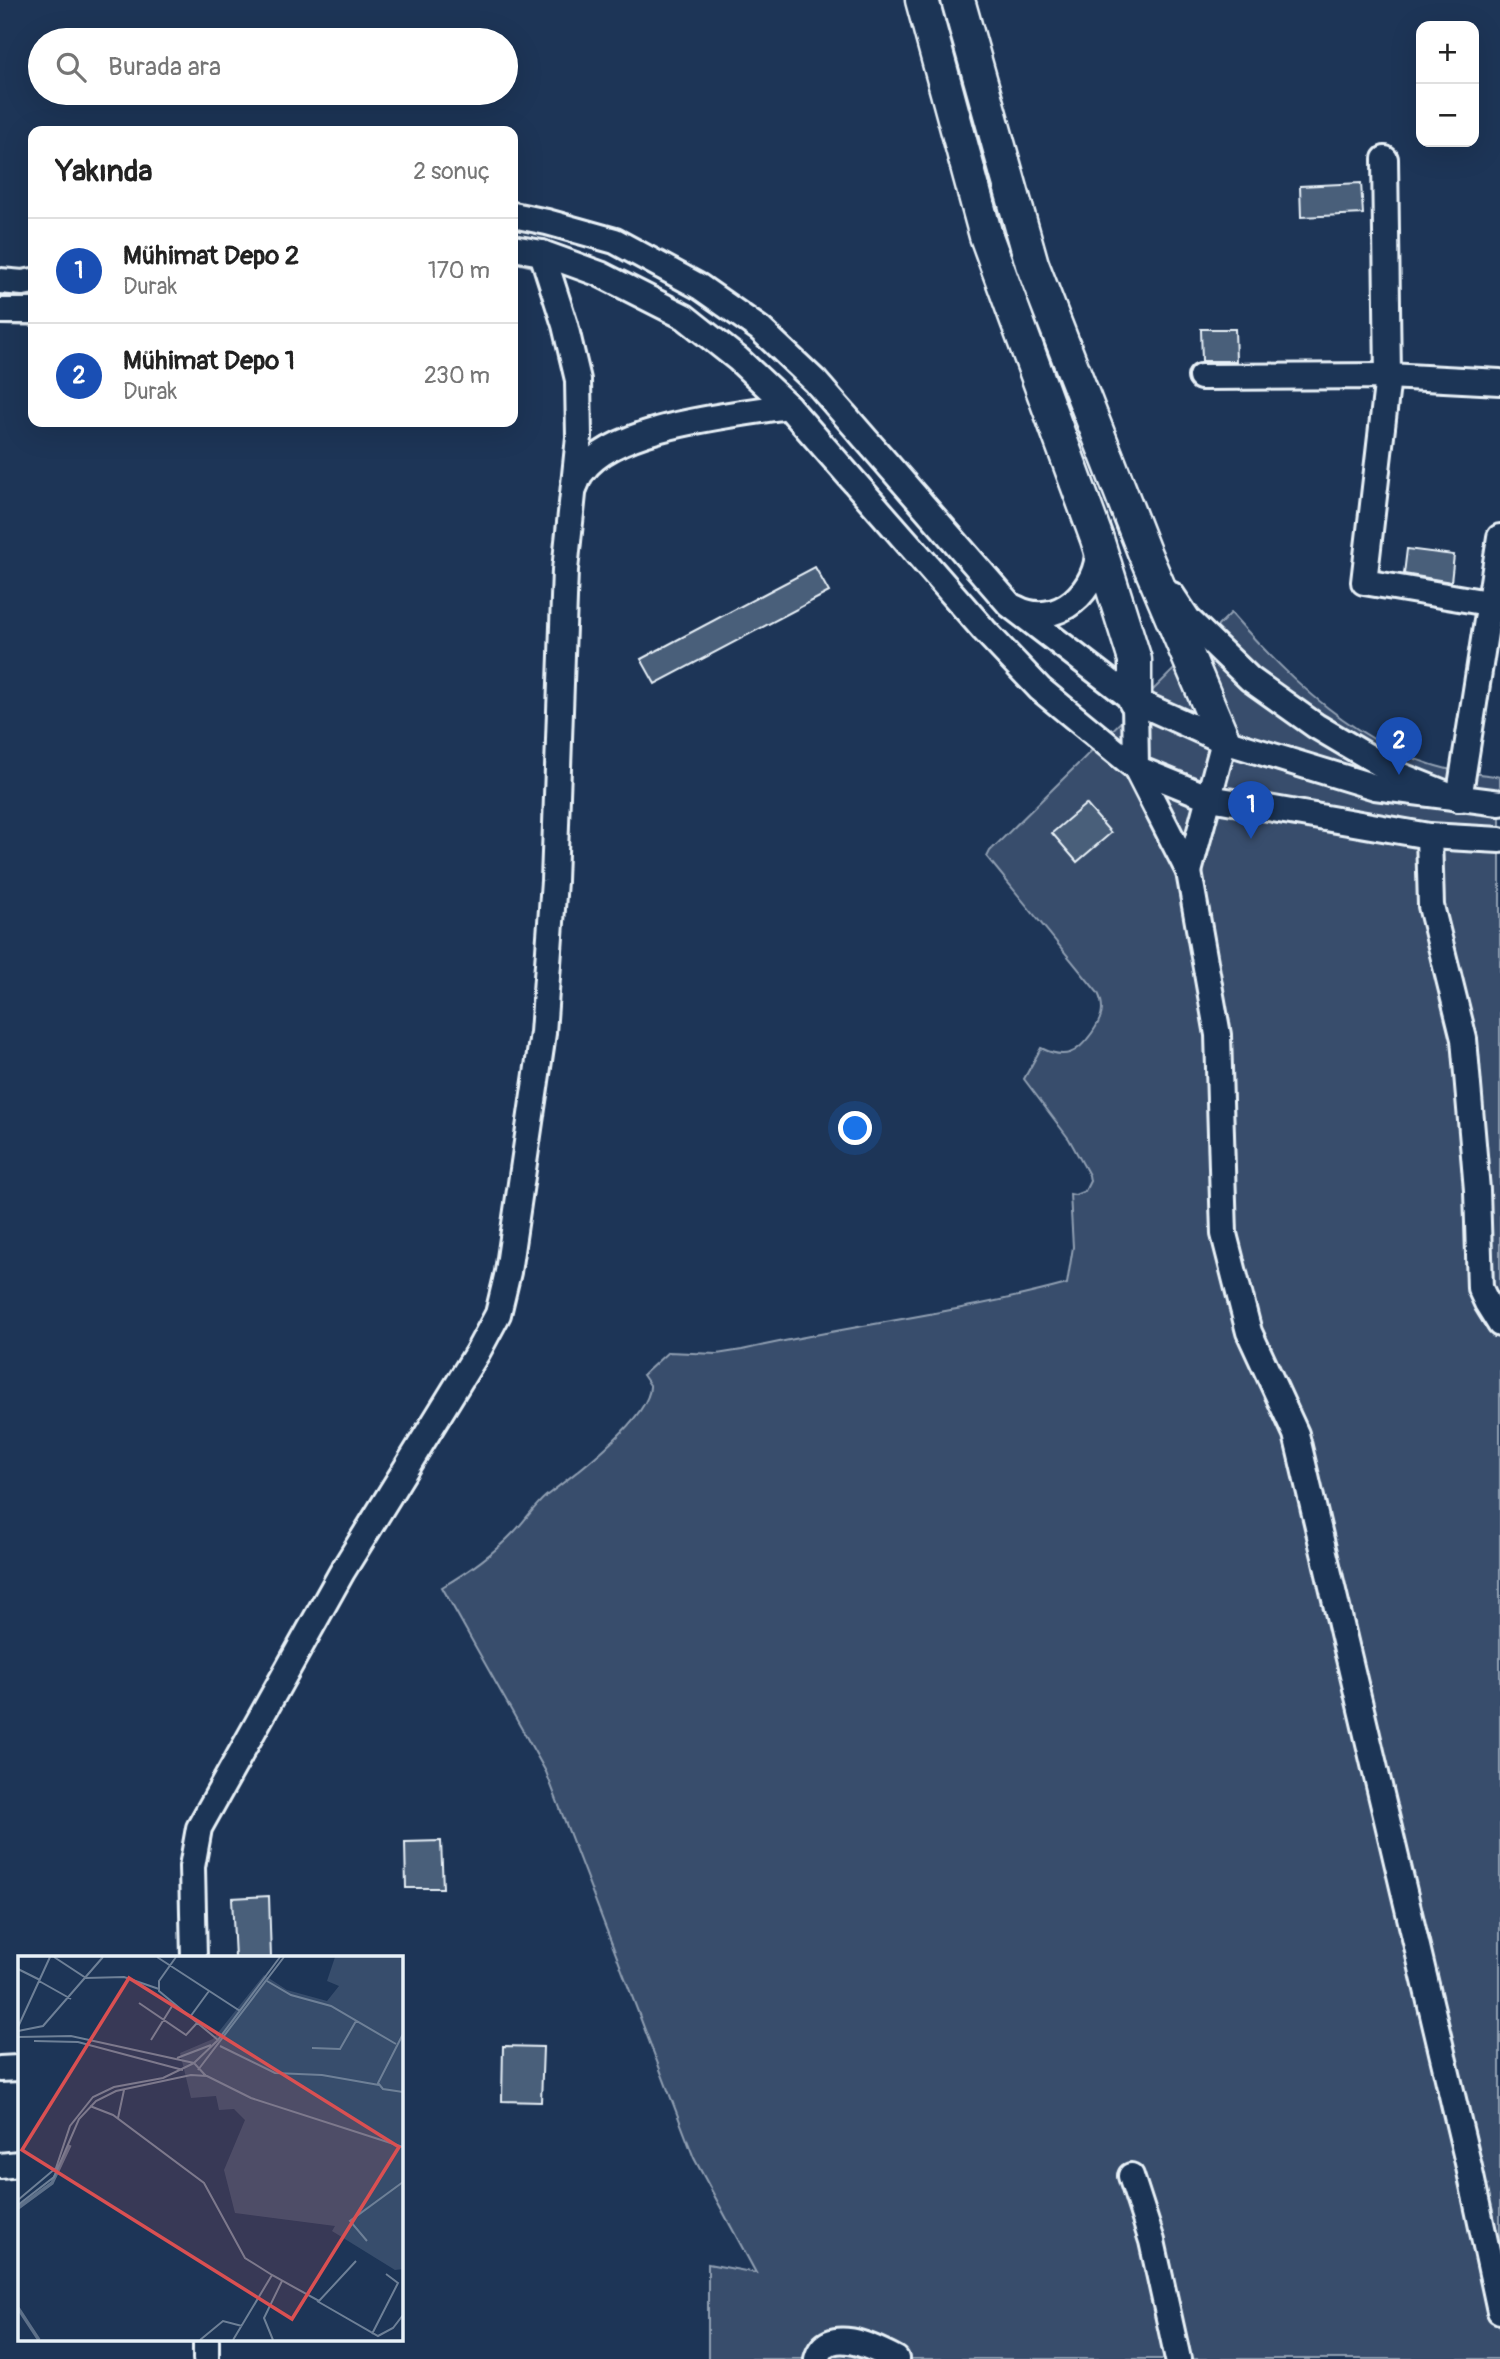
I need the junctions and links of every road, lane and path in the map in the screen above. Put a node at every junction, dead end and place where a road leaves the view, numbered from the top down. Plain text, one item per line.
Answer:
1 (922, 0) edge
2 (958, 0) edge
3 (1385, 159) dead end
4 (518, 216) edge
5 (518, 249) edge
6 (542, 253) junction
7 (0, 281) edge
8 (28, 282) edge
9 (0, 311) edge
10 (28, 311) edge
11 (1388, 376) junction
12 (1201, 377) dead end
13 (1500, 382) edge
14 (788, 406) junction
15 (572, 493) junction
16 (1500, 537) edge
17 (1097, 539) junction
18 (1144, 552) junction
19 (1488, 603) junction
20 (1010, 605) junction
21 (1135, 701) junction
22 (1224, 741) junction
23 (1136, 768) junction
24 (1210, 798) junction
25 (1459, 799) junction
26 (1500, 803) edge
27 (1429, 836) junction
28 (1500, 840) edge
29 (1189, 872) junction
30 (1499, 1322) edge
31 (194, 1956) edge
32 (18, 2068) edge
33 (0, 2069) edge
34 (18, 2164) edge
35 (0, 2166) edge
36 (1131, 2176) dead end
37 (1500, 2311) edge
38 (817, 2359) edge
39 (895, 2359) edge
40 (1178, 2359) edge

1 - 17 main road
2 - 18 main road
3 - 11 street
4 - 20 street
5 - 6 street
6 - 14 street
6 - 15 street
7 - 8 street
9 - 10 street
11 - 12 street
11 - 13 street
11 - 19 street
14 - 15 street
14 - 23 street
15 - 31 street
16 - 19 street
17 - 20 street
17 - 21 main road
18 - 22 main road
18 - 25 street
19 - 25 street
20 - 21 street
21 - 22 street
21 - 23 street
22 - 24 street
22 - 25 street
23 - 24 street
23 - 29 street
24 - 27 street
24 - 29 street
25 - 26 street
27 - 28 street
27 - 30 street
29 - 37 street
32 - 33 street
34 - 35 street
36 - 40 street
38 - 39 street

